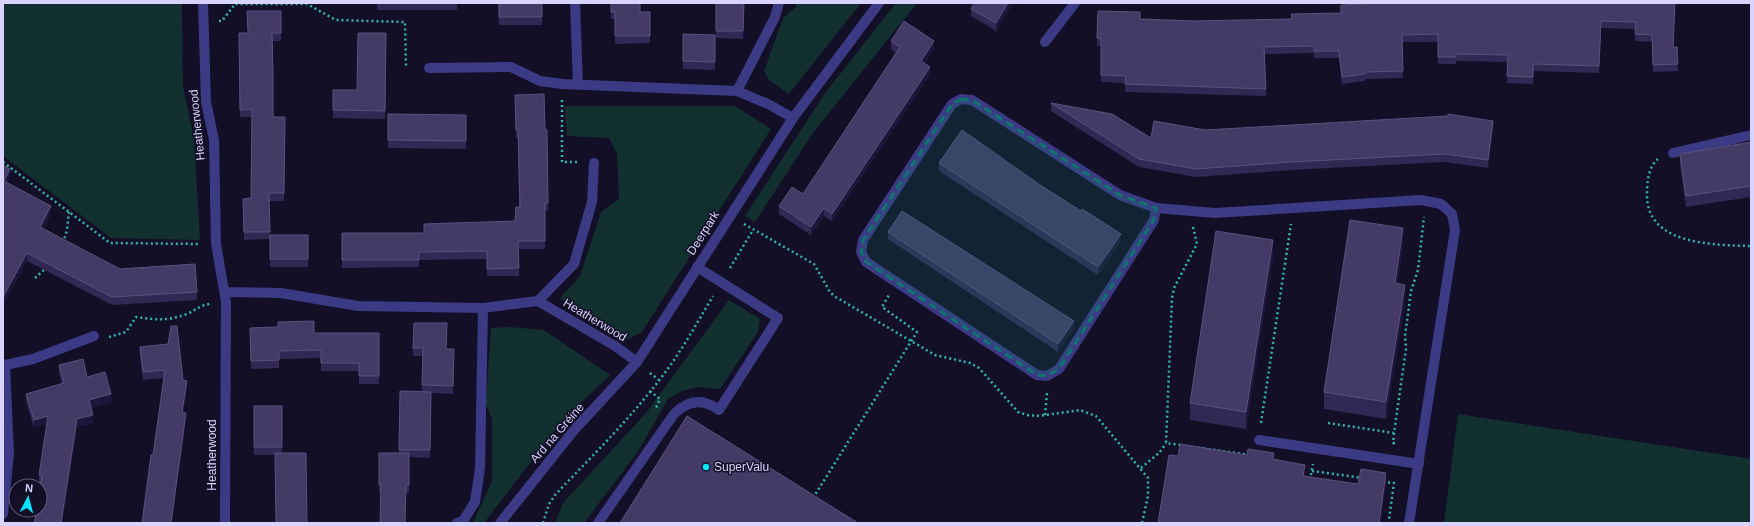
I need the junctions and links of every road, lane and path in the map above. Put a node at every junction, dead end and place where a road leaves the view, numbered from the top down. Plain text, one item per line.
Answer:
1 (203, 3) edge
2 (575, 3) edge
3 (778, 3) edge
4 (880, 3) edge
5 (1075, 3) edge
6 (284, 4) edge
7 (203, 22) junction
8 (1045, 42) dead end
9 (406, 68) dead end
10 (429, 68) dead end
11 (562, 84) junction
12 (578, 85) junction
13 (737, 91) junction
14 (793, 118) junction
15 (1751, 135) edge
16 (1673, 153) joint
17 (3, 162) edge
18 (594, 163) joint
19 (1156, 208) junction
20 (69, 212) junction
21 (1425, 212) dead end
22 (1291, 220) dead end
23 (1186, 225) dead end
24 (1192, 225) junction
25 (1200, 225) dead end
26 (216, 244) junction
27 (62, 246) edge
28 (1751, 246) edge
29 (50, 264) edge
30 (697, 267) junction
31 (34, 278) dead end
32 (722, 282) junction
33 (896, 282) junction
34 (226, 297) junction
35 (538, 302) junction
36 (483, 308) junction
37 (94, 336) joint
38 (912, 341) junction
39 (637, 362) junction
40 (4, 365) edge
41 (1048, 376) junction
42 (650, 391) junction
43 (653, 414) dead end
44 (1045, 415) junction
45 (1328, 423) dead end
46 (1259, 440) junction
47 (1166, 443) junction
48 (1245, 454) junction
49 (1244, 460) edge
50 (1306, 463) dead end
51 (1418, 464) junction
52 (1141, 468) junction
53 (1312, 471) junction
54 (1364, 479) edge
55 (1379, 481) edge
56 (1310, 482) edge
57 (811, 501) edge
58 (3, 514) edge
59 (1389, 519) dead end
60 (225, 523) edge
61 (457, 523) edge
62 (500, 523) edge
63 (543, 523) edge
64 (598, 523) edge
65 (1142, 523) edge
66 (1409, 523) edge

1 - 7 street, Heatherwood
2 - 12 street
3 - 13 street
4 - 14 street, Deerpark
5 - 8 street
6 - 7 path
6 - 9 path
7 - 26 street, Heatherwood
10 - 11 street
11 - 12 street
11 - 18 path
12 - 13 street
13 - 14 street
14 - 30 street, Deerpark
15 - 16 street
16 - 28 path
17 - 20 path
18 - 35 street, Heatherwood
19 - 33 street
19 - 41 street
19 - 51 street
20 - 26 path
20 - 27 path
21 - 45 path
22 - 46 path
23 - 24 path
24 - 25 path
24 - 47 path
26 - 34 street, Heatherwood
29 - 31 path
30 - 32 street
30 - 39 street, Deerpark
32 - 38 path
32 - 42 path
32 - 64 street
33 - 38 path
33 - 41 street
34 - 36 street
34 - 37 path
34 - 60 street, Heatherwood
35 - 36 street
35 - 39 street, Heatherwood
36 - 61 street
37 - 40 street
38 - 44 path
38 - 57 path
39 - 62 street, Ard na Gréine
40 - 58 street
41 - 44 path
42 - 43 path
42 - 63 path
44 - 52 path
46 - 48 path
46 - 51 street
47 - 48 path
47 - 52 path
48 - 49 path
50 - 53 path
51 - 66 street
52 - 65 path
53 - 54 path
53 - 56 path
55 - 59 path

